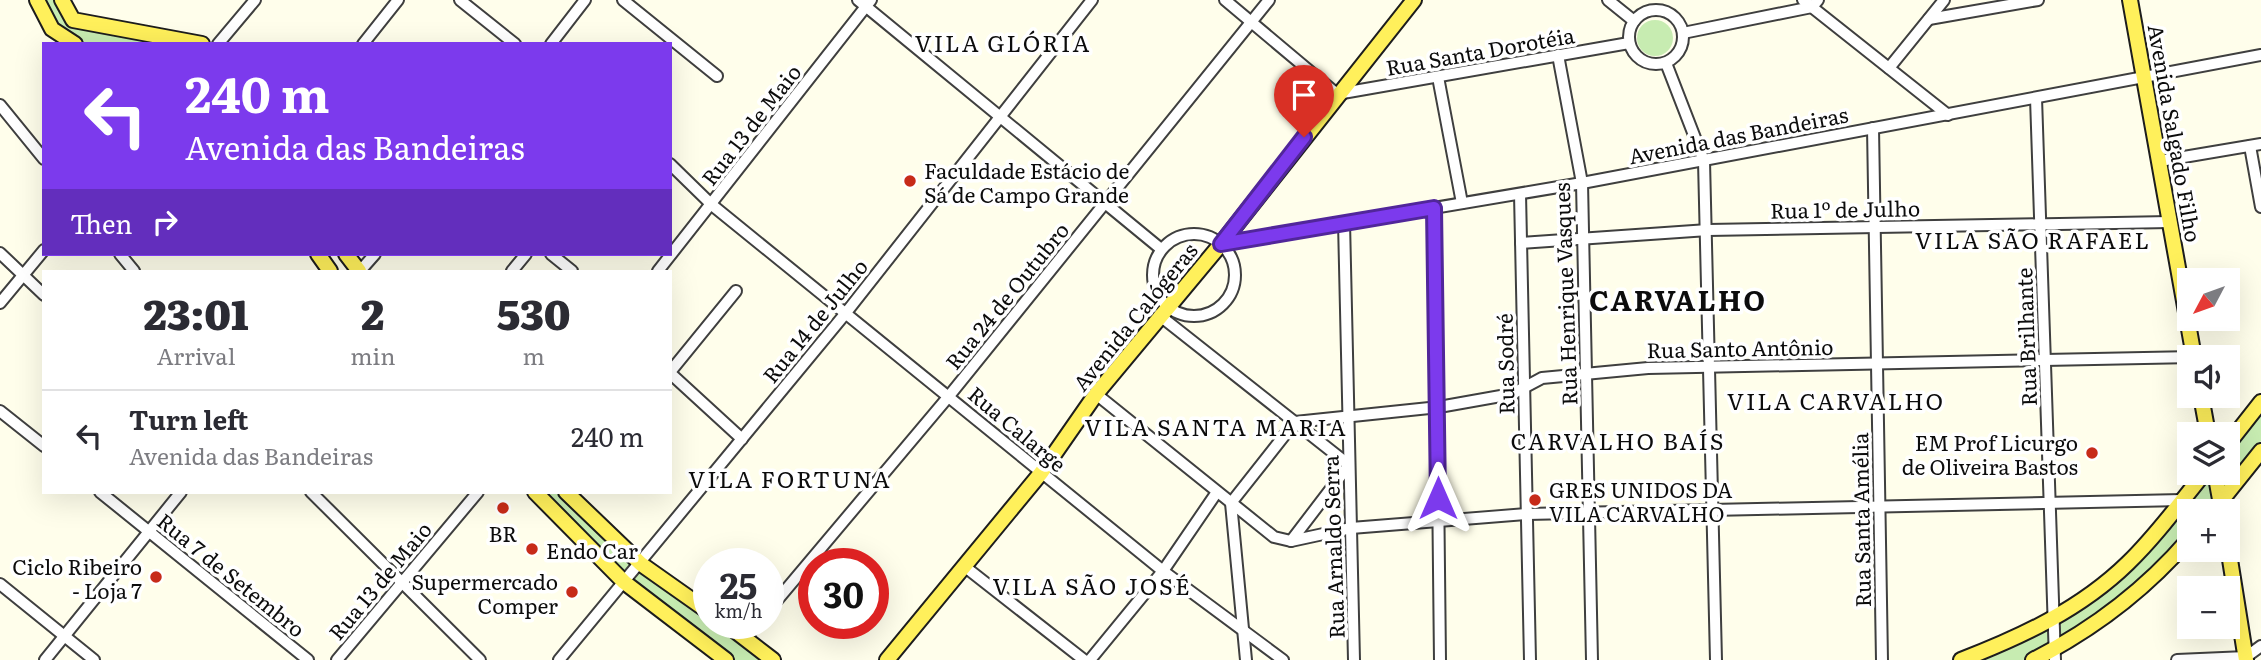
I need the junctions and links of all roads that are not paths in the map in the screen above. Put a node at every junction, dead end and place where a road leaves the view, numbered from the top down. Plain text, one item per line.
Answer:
1 (37, 0) edge
2 (62, 0) edge
3 (239, 0) edge
4 (398, 0) edge
5 (460, 0) edge
6 (585, 0) edge
7 (623, 0) edge
8 (1092, 0) edge
9 (1225, 0) edge
10 (1269, 0) edge
11 (1414, 0) edge
12 (1608, 0) edge
13 (1803, 0) edge
14 (1944, 0) edge
15 (2038, 0) edge
16 (2130, 0) edge
17 (865, 2) edge
18 (252, 4) edge
19 (1815, 4) edge
20 (1654, 5) edge
21 (1929, 19) junction
22 (1634, 21) junction
23 (1251, 22) junction
24 (1683, 33) junction
25 (71, 42) edge
26 (191, 42) edge
27 (220, 42) edge
28 (364, 42) edge
29 (512, 42) edge
30 (553, 42) edge
31 (1629, 43) junction
32 (1558, 55) junction
33 (2261, 55) edge
34 (1666, 63) junction
35 (1889, 68) junction
36 (717, 76) dead end
37 (1438, 77) junction
38 (2145, 78) junction
39 (1337, 94) junction
40 (2036, 97) junction
41 (0, 105) edge
42 (999, 115) junction
43 (1948, 115) junction
44 (1873, 128) junction
45 (2255, 145) edge
46 (42, 157) edge
47 (1704, 160) junction
48 (2160, 162) junction
49 (672, 166) edge
50 (1582, 183) junction
51 (1520, 194) junction
52 (1462, 203) junction
53 (1105, 204) junction
54 (712, 205) junction
55 (2261, 207) edge
56 (1434, 208) junction
57 (1344, 222) junction
58 (2170, 222) junction
59 (2041, 224) junction
60 (1874, 227) junction
61 (1708, 230) junction
62 (1584, 240) junction
63 (1521, 243) junction
64 (1221, 244) junction
65 (1161, 249) junction
66 (42, 252) edge
67 (0, 253) edge
68 (672, 253) edge
69 (122, 256) edge
70 (348, 256) edge
71 (373, 256) edge
72 (524, 256) edge
73 (553, 256) edge
74 (670, 256) edge
75 (133, 270) edge
76 (359, 270) edge
77 (361, 270) edge
78 (513, 270) edge
79 (571, 270) edge
80 (658, 270) edge
81 (23, 275) junction
82 (736, 291) dead end
83 (42, 293) edge
84 (0, 303) edge
85 (1163, 311) junction
86 (845, 314) junction
87 (2192, 345) edge
88 (2177, 357) edge
89 (2045, 360) junction
90 (1877, 363) junction
91 (1710, 367) junction
92 (672, 371) edge
93 (1585, 373) junction
94 (672, 375) edge
95 (1524, 390) junction
96 (1096, 394) junction
97 (949, 396) junction
98 (2261, 402) edge
99 (1439, 407) junction
100 (0, 411) edge
101 (1347, 418) junction
102 (1295, 422) junction
103 (2240, 429) edge
104 (742, 439) junction
105 (42, 444) edge
106 (2261, 451) edge
107 (1349, 465) junction
108 (2256, 468) edge
109 (1041, 473) junction
110 (2194, 485) edge
111 (1217, 492) junction
112 (103, 494) edge
113 (179, 494) edge
114 (315, 494) edge
115 (476, 494) edge
116 (537, 494) edge
117 (572, 494) edge
118 (2183, 499) edge
119 (2227, 499) edge
120 (2177, 500) edge
121 (1231, 503) junction
122 (2049, 504) junction
123 (2177, 506) edge
124 (1879, 507) junction
125 (1713, 510) junction
126 (1589, 513) junction
127 (1527, 514) junction
128 (1438, 521) junction
129 (1351, 528) junction
130 (149, 531) junction
131 (1291, 541) junction
132 (2177, 551) edge
133 (2230, 562) edge
134 (641, 564) junction
135 (964, 566) junction
136 (1163, 571) junction
137 (401, 582) junction
138 (624, 582) junction
139 (0, 584) edge
140 (784, 592) edge
141 (693, 600) edge
142 (2054, 618) junction
143 (1243, 628) junction
144 (64, 636) junction
145 (747, 639) edge
146 (2261, 646) edge
147 (2055, 654) edge
148 (2246, 659) edge
149 (45, 660) edge
150 (93, 660) edge
151 (308, 660) edge
152 (337, 660) edge
153 (480, 660) edge
154 (559, 660) edge
155 (726, 660) edge
156 (773, 660) edge
157 (887, 660) edge
158 (1084, 660) edge
159 (1090, 660) edge
160 (1246, 660) edge
161 (1283, 660) edge
162 (1354, 660) edge
163 (1440, 660) edge
164 (1530, 660) edge
165 (1592, 660) edge
166 (1716, 660) edge
167 (1882, 660) edge
168 (1961, 660) edge
169 (2033, 660) edge
170 (2177, 660) edge

1 - 25 main road
2 - 26 main road
3 - 18 street
4 - 28 street
5 - 29 street
6 - 30 street
7 - 36 street
8 - 42 street, Rua 14 de Julho
9 - 23 street
10 - 23 street, Rua 24 de Outubro
11 - 39 main road, Avenida Calógeras
12 - 22 street
13 - 19 street
14 - 21 street
15 - 21 street
16 - 38 main road, Avenida Salgado Filho
17 - 42 street
17 - 54 street, Rua 13 de Maio
18 - 27 street
19 - 24 street
19 - 35 street
20 - 22 street
20 - 24 street
21 - 35 street
22 - 31 street
23 - 39 street
23 - 53 street, Rua 24 de Outubro
24 - 34 street
31 - 32 street, Rua Santa Dorotéia
31 - 34 street
32 - 37 street, Rua Santa Dorotéia
32 - 50 street, Rua Henrique Vasques
33 - 38 street, Avenida das Bandeiras
34 - 47 street
35 - 43 street
37 - 39 street, Rua Santa Dorotéia
37 - 52 street
38 - 40 street, Avenida das Bandeiras
38 - 48 main road, Avenida Salgado Filho
39 - 64 main road, Avenida Calógeras
40 - 43 street, Avenida das Bandeiras
40 - 59 street, Rua Brilhante
41 - 46 street
42 - 53 street
42 - 86 street, Rua 14 de Julho
43 - 44 street, Avenida das Bandeiras
44 - 47 street, Avenida das Bandeiras
44 - 60 street, Rua Santa Amélia
45 - 48 street
45 - 55 street
47 - 50 street, Avenida das Bandeiras
47 - 61 street
48 - 58 main road, Avenida Salgado Filho
49 - 54 street, Rua Calarge
50 - 51 street, Avenida das Bandeiras
50 - 62 street, Rua Henrique Vasques
51 - 52 street, Avenida das Bandeiras
51 - 63 street, Rua Sodré
52 - 56 street, Avenida das Bandeiras
53 - 65 street
53 - 97 street, Rua 24 de Outubro
54 - 68 street, Rua 13 de Maio
54 - 86 street, Rua Calarge
56 - 57 street, Avenida das Bandeiras
56 - 99 street
57 - 64 street, Avenida das Bandeiras
57 - 101 street, Rua Arnaldo Serra
58 - 59 street, Rua 1º de Julho
58 - 87 main road, Avenida Salgado Filho
59 - 60 street, Rua 1º de Julho
59 - 89 street, Rua Brilhante
60 - 61 street, Rua 1º de Julho
60 - 90 street, Rua Santa Amélia
61 - 62 street, Rua 1º de Julho
61 - 91 street
62 - 63 street, Rua 1º de Julho
62 - 93 street, Rua Henrique Vasques
63 - 95 street, Rua Sodré
64 - 65 street
64 - 85 main road, Avenida Calógeras
64 - 85 street
65 - 85 street
66 - 81 street
67 - 81 street
69 - 75 street
70 - 76 main road
71 - 77 street
72 - 78 street
73 - 79 street
74 - 80 street, Rua 13 de Maio
81 - 83 street
81 - 84 street
82 - 92 street
85 - 96 main road, Avenida Calógeras
85 - 102 street
86 - 97 street, Rua Calarge
86 - 104 street, Rua 14 de Julho
88 - 89 street, Rua Santo Antônio
89 - 90 street, Rua Santo Antônio
89 - 122 street, Rua Brilhante
90 - 91 street, Rua Santo Antônio
90 - 124 street, Rua Santa Amélia
91 - 93 street, Rua Santo Antônio
91 - 125 street
93 - 95 street, Rua Santo Antônio
93 - 126 street, Rua Henrique Vasques
94 - 104 street
95 - 99 street, Rua Santo Antônio
95 - 127 street, Rua Sodré
96 - 109 main road, Avenida Calógeras
96 - 111 street
97 - 109 street, Rua Calarge
97 - 140 street, Rua 24 de Outubro
98 - 103 main road
99 - 101 street, Rua Santo Antônio
99 - 128 street
100 - 105 street
101 - 102 street, Rua Santo Antônio
101 - 107 street, Rua Arnaldo Serra
102 - 107 street
102 - 121 street
104 - 134 street, Rua 14 de Julho
106 - 108 main road
107 - 129 street, Rua Arnaldo Serra
107 - 131 street
108 - 119 main road
109 - 135 main road, Avenida Calógeras
109 - 136 street, Rua Calarge
110 - 118 main road
111 - 121 street
111 - 136 street
112 - 130 street, Rua 7 de Setembro
113 - 130 street
114 - 137 street
115 - 137 street, Rua 13 de Maio
116 - 138 main road
117 - 134 main road
120 - 122 street
121 - 131 street
121 - 143 street
122 - 124 street
122 - 142 street, Rua Brilhante
123 - 142 main road
124 - 125 street
124 - 167 street, Rua Santa Amélia
125 - 126 street
125 - 166 street
126 - 127 street
126 - 165 street, Rua Henrique Vasques
127 - 128 street
127 - 164 street, Rua Sodré
128 - 129 street
128 - 163 street
129 - 131 street
129 - 162 street, Rua Arnaldo Serra
130 - 144 street
130 - 151 street, Rua 7 de Setembro
132 - 147 main road
133 - 148 main road
134 - 138 street, Rua 14 de Julho
134 - 141 main road
135 - 157 main road, Avenida Calógeras
135 - 158 street
136 - 143 street, Rua Calarge
136 - 159 street
137 - 152 street, Rua 13 de Maio
137 - 153 street
138 - 154 street, Rua 14 de Julho
138 - 155 main road
139 - 144 street
142 - 147 street, Rua Brilhante
142 - 168 main road
143 - 160 street
143 - 161 street, Rua Calarge
144 - 149 street
144 - 150 street
145 - 156 main road
146 - 148 street
147 - 169 main road
148 - 170 street

